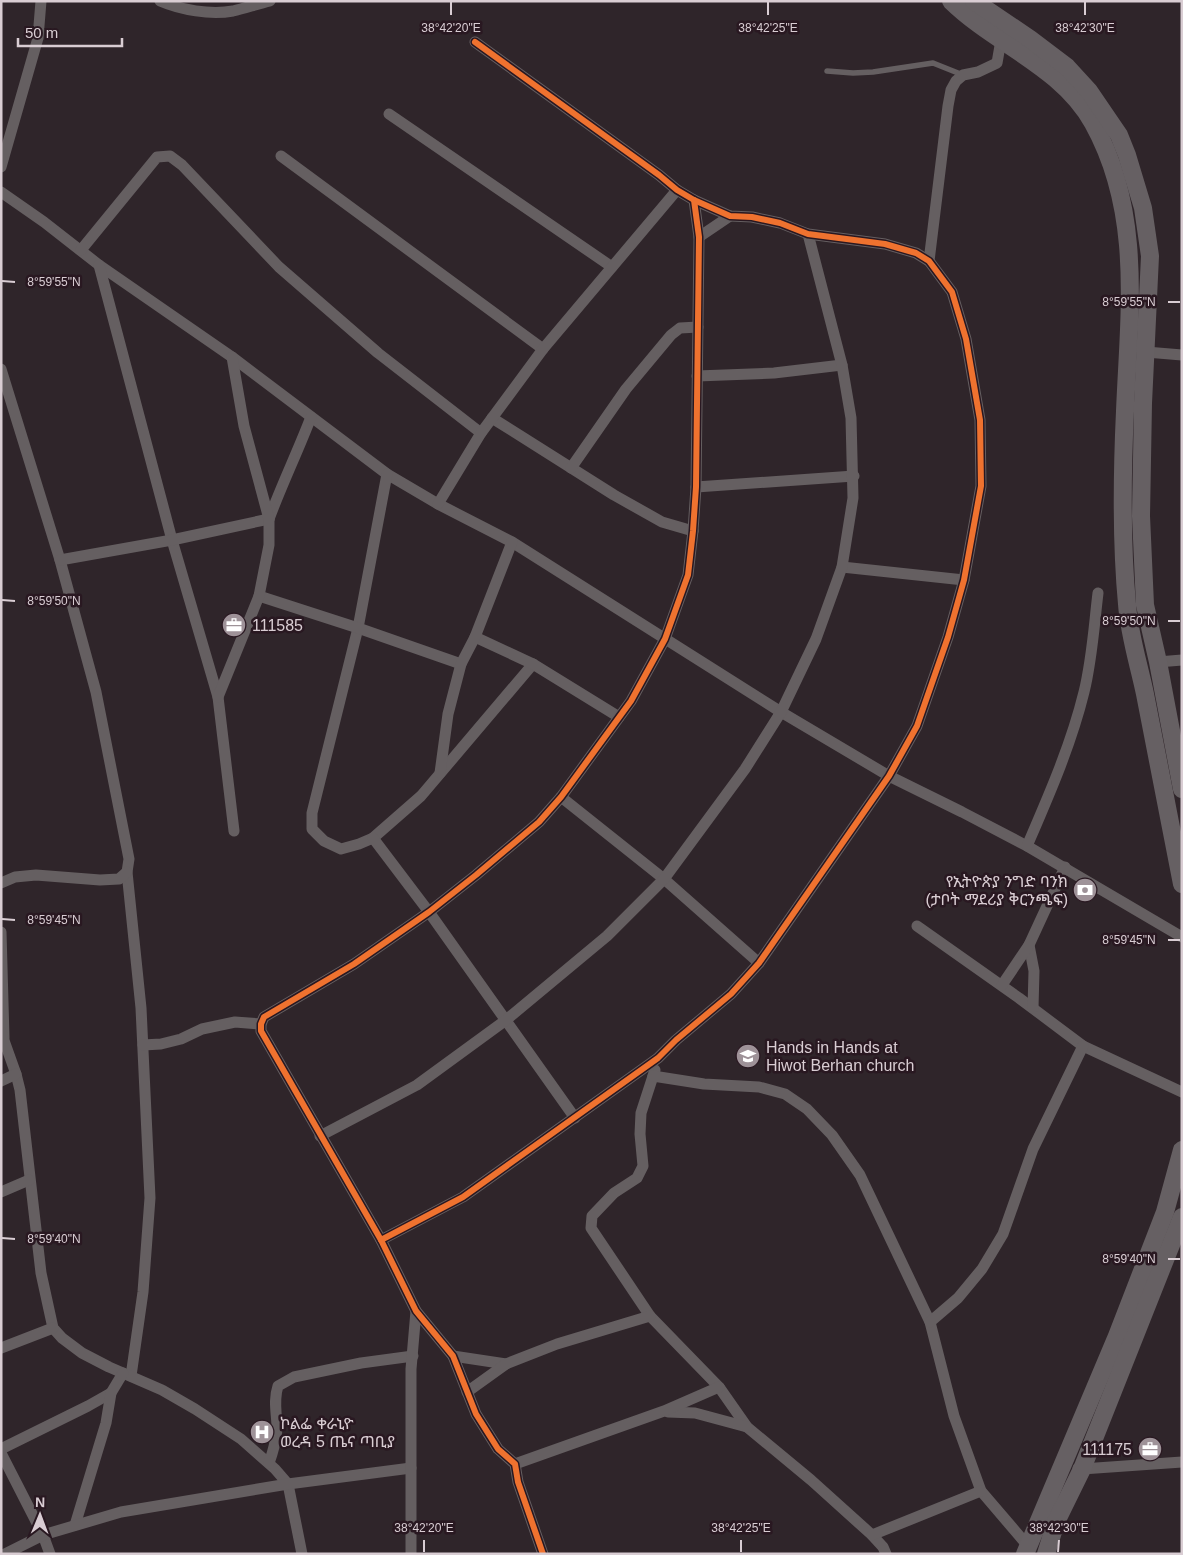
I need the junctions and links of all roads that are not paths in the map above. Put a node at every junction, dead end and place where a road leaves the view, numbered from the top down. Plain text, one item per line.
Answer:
1 (41, 1) edge
2 (160, 1) edge
3 (270, 1) edge
4 (951, 1) edge
5 (974, 1) edge
6 (1001, 40) junction
7 (476, 42) dead end
8 (827, 70) dead end
9 (963, 75) junction
10 (389, 114) dead end
11 (282, 156) dead end
12 (1, 167) edge
13 (677, 190) junction
14 (1, 192) edge
15 (694, 200) junction
16 (730, 216) junction
17 (808, 234) junction
18 (699, 237) junction
19 (81, 250) junction
20 (929, 261) junction
21 (100, 265) junction
22 (612, 267) junction
23 (698, 327) junction
24 (543, 349) junction
25 (1146, 352) junction
26 (1182, 355) edge
27 (232, 357) junction
28 (842, 366) junction
29 (1, 369) edge
30 (697, 376) junction
31 (311, 417) junction
32 (492, 418) junction
33 (482, 433) junction
34 (571, 468) junction
35 (387, 474) junction
36 (854, 476) junction
37 (696, 487) junction
38 (438, 504) junction
39 (270, 518) junction
40 (694, 531) junction
41 (172, 540) junction
42 (512, 542) junction
43 (60, 560) junction
44 (842, 567) junction
45 (964, 580) junction
46 (1098, 593) dead end
47 (259, 596) junction
48 (358, 628) junction
49 (475, 637) junction
50 (665, 639) junction
51 (1182, 660) edge
52 (1158, 662) junction
53 (461, 664) junction
54 (533, 664) junction
55 (218, 696) junction
56 (781, 712) junction
57 (619, 717) junction
58 (440, 773) junction
59 (888, 776) junction
60 (1182, 790) edge
61 (561, 797) junction
62 (234, 831) dead end
63 (373, 838) junction
64 (1027, 846) junction
65 (1064, 867) junction
66 (127, 872) junction
67 (664, 879) junction
68 (2, 883) edge
69 (1182, 884) edge
70 (1, 890) edge
71 (429, 912) junction
72 (917, 926) dead end
73 (1, 932) edge
74 (1182, 937) edge
75 (1029, 945) junction
76 (759, 963) junction
77 (1002, 985) junction
78 (1033, 1008) junction
79 (506, 1020) junction
80 (261, 1024) junction
81 (2, 1035) edge
82 (143, 1046) junction
83 (1083, 1046) junction
84 (658, 1058) junction
85 (16, 1074) junction
86 (653, 1076) junction
87 (1, 1081) edge
88 (1182, 1092) edge
89 (575, 1118) junction
90 (320, 1136) junction
91 (1182, 1150) edge
92 (29, 1180) junction
93 (1, 1192) edge
94 (1182, 1217) edge
95 (381, 1240) junction
96 (416, 1311) junction
97 (650, 1316) junction
98 (930, 1322) junction
99 (54, 1328) junction
100 (1, 1348) edge
101 (413, 1356) junction
102 (453, 1356) junction
103 (506, 1364) junction
104 (127, 1375) junction
105 (719, 1387) junction
106 (467, 1392) junction
107 (111, 1393) junction
108 (664, 1412) junction
109 (747, 1427) junction
110 (1, 1449) edge
111 (3, 1459) edge
112 (1065, 1462) junction
113 (1182, 1462) edge
114 (269, 1463) junction
115 (515, 1464) junction
116 (411, 1468) junction
117 (1082, 1469) junction
118 (288, 1484) junction
119 (981, 1491) junction
120 (75, 1525) junction
121 (872, 1534) junction
122 (44, 1535) junction
123 (1026, 1550) edge
124 (5, 1554) edge
125 (50, 1554) edge
126 (302, 1554) edge
127 (411, 1554) edge
128 (543, 1554) edge
129 (886, 1554) edge
130 (1046, 1554) edge

1 - 12 street
2 - 3 street
4 - 6 main road
5 - 25 main road
6 - 9 street
6 - 69 main road
7 - 13 street
8 - 9 lane
9 - 20 street
10 - 22 street
11 - 24 street
13 - 15 street
13 - 22 street
14 - 19 street
15 - 16 street
15 - 18 street
16 - 17 street
16 - 18 street
17 - 20 street
17 - 28 street
18 - 23 street
19 - 21 street
19 - 33 street
20 - 45 street
21 - 27 street
21 - 41 street
22 - 24 street
23 - 30 street
23 - 34 street
24 - 32 street
25 - 26 street
25 - 52 main road
27 - 31 street
27 - 39 street
28 - 30 street
28 - 36 street
29 - 43 street
30 - 37 street
31 - 35 street
31 - 39 street
32 - 33 street
32 - 34 street
33 - 38 street
34 - 40 street
35 - 38 street
35 - 48 street
36 - 37 street
36 - 44 street
37 - 40 street
38 - 42 street
39 - 41 street
39 - 47 street
40 - 50 street
41 - 43 street
41 - 55 street
42 - 49 street
42 - 50 street
43 - 66 street
44 - 45 street
44 - 56 street
45 - 59 street
46 - 64 street
47 - 48 street
47 - 55 street
48 - 53 street
48 - 63 street
49 - 53 street
49 - 54 street
50 - 56 street
50 - 57 street
51 - 52 street
52 - 60 main road
53 - 58 street
54 - 57 street
54 - 58 street
55 - 62 street
56 - 59 street
56 - 67 street
57 - 61 street
58 - 63 street
59 - 64 street
59 - 76 street
61 - 67 street
61 - 71 street
63 - 71 street
64 - 65 street
65 - 74 street
65 - 75 street
66 - 68 street
66 - 82 street
67 - 76 street
67 - 79 street
68 - 70 street
71 - 79 street
71 - 80 street
72 - 77 street
73 - 81 street
75 - 77 street
75 - 78 street
76 - 84 street
77 - 78 street
78 - 83 street
79 - 89 street
79 - 90 street
80 - 82 street
80 - 90 street
81 - 85 street
82 - 104 street
83 - 88 street
83 - 98 street
84 - 86 street
84 - 89 street
85 - 87 street
85 - 92 street
86 - 97 street
86 - 98 street
89 - 95 street
90 - 95 street
91 - 112 main road
92 - 93 street
92 - 99 street
94 - 117 main road
95 - 96 street
96 - 101 street
96 - 102 street
97 - 103 street
97 - 105 street
98 - 119 street
99 - 100 street
99 - 104 street
101 - 114 street
101 - 116 street
102 - 103 street
102 - 106 street
103 - 106 street
104 - 107 street
104 - 114 street
105 - 108 street
105 - 109 street
106 - 115 street
107 - 110 street
107 - 120 street
108 - 109 street
108 - 115 street
109 - 121 street
111 - 122 street
112 - 117 street
112 - 123 main road
113 - 117 street
114 - 118 street
115 - 128 street
116 - 118 street
116 - 127 street
117 - 130 main road
118 - 120 street
118 - 126 street
119 - 121 street
119 - 123 street
120 - 122 street
121 - 129 street
122 - 124 street
122 - 125 street

